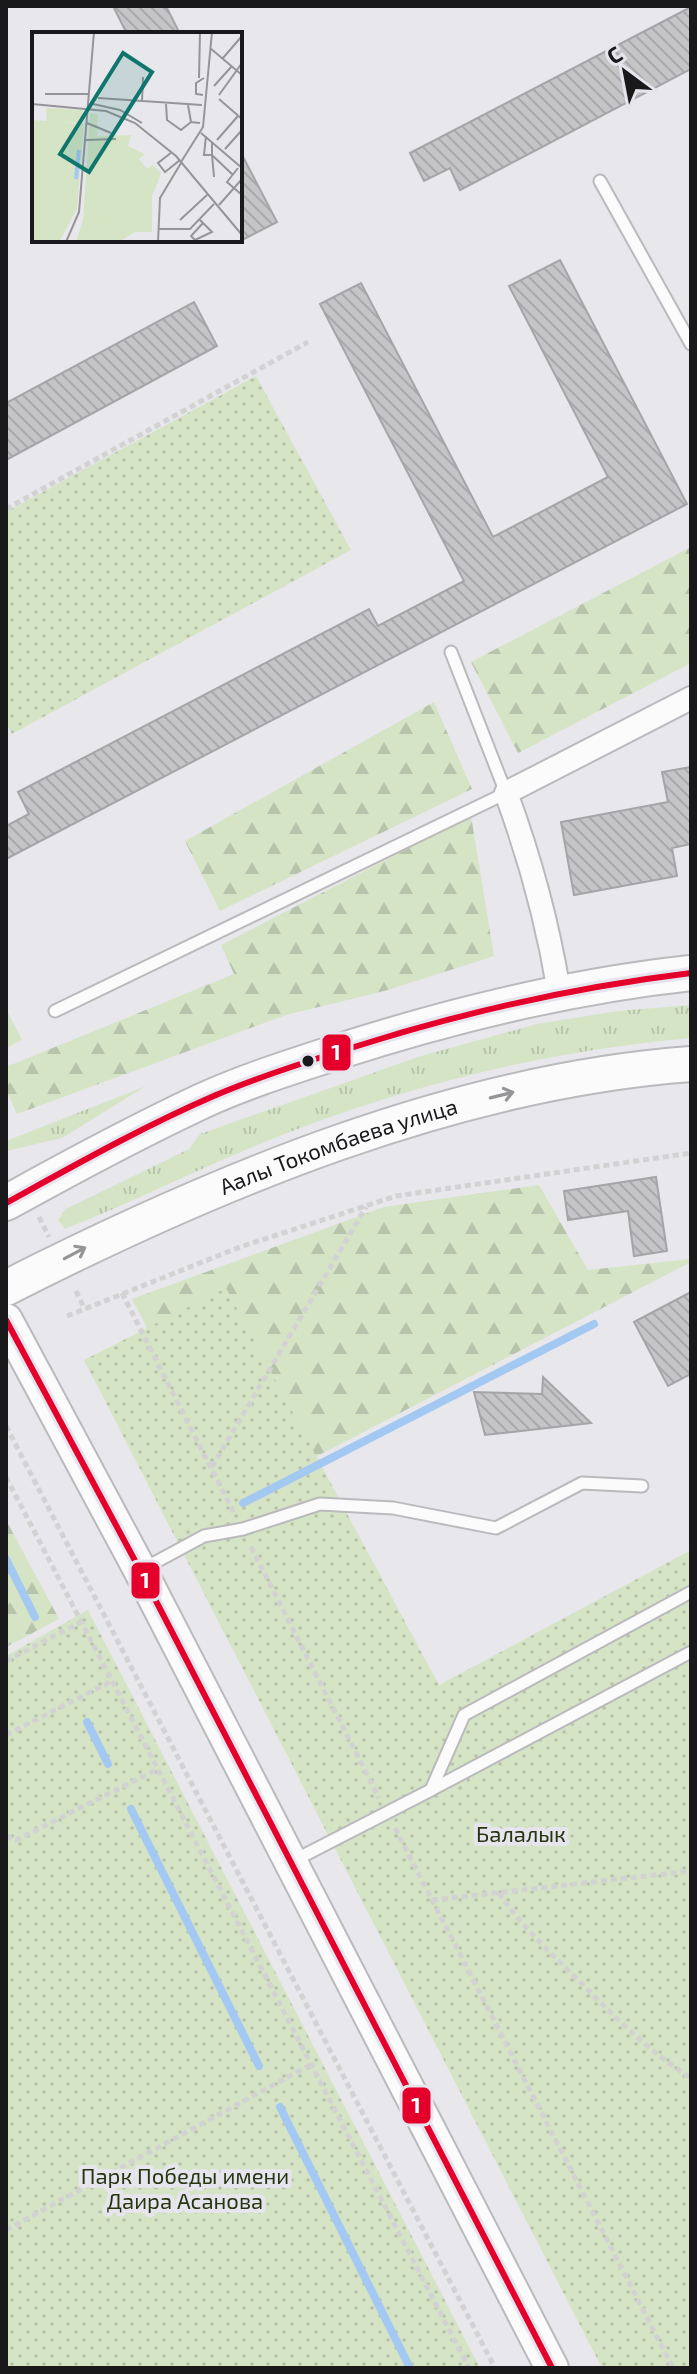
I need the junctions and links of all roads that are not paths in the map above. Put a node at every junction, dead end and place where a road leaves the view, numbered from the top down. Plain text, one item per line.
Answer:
1 (600, 181) dead end
2 (691, 344) edge
3 (451, 652) dead end
4 (691, 698) edge
5 (506, 793) junction
6 (691, 973) edge
7 (559, 992) junction
8 (55, 1011) dead end
9 (691, 1064) edge
10 (6, 1203) edge
11 (6, 1288) edge
12 (6, 1320) edge
13 (642, 1486) dead end
14 (140, 1570) junction
15 (691, 1592) edge
16 (691, 1652) edge
17 (431, 1790) junction
18 (291, 1862) junction
19 (552, 2368) edge

1 - 2 lane
3 - 5 lane
4 - 5 street
5 - 7 street
5 - 8 lane
6 - 7 main road
7 - 10 main road
11 -> 9 main road, Аалы Токомбаева улица
12 - 14 main road
13 - 14 lane
14 - 18 main road
15 - 17 lane
16 - 17 lane
17 - 18 lane
18 - 19 main road

